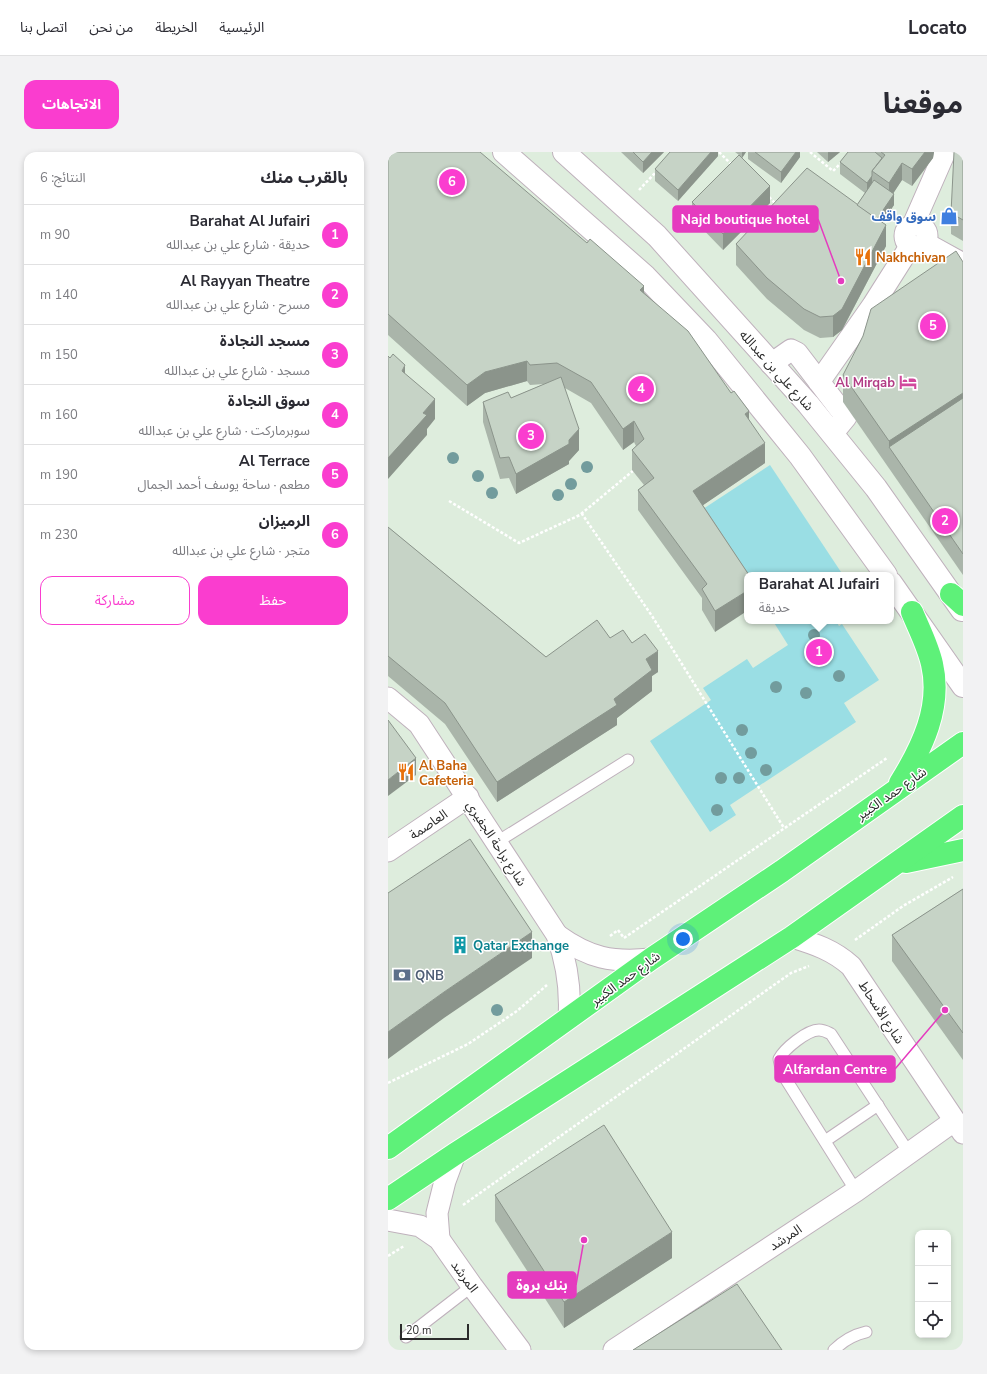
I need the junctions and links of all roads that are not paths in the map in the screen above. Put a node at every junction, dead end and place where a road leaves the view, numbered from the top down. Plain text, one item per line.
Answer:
1 (504, 152) edge
2 (564, 152) edge
3 (945, 152) edge
4 (918, 244) junction
5 (963, 264) edge
6 (771, 364) junction
7 (819, 382) junction
8 (832, 434) junction
9 (884, 572) edge
10 (894, 587) edge
11 (957, 600) edge
12 (912, 612) junction
13 (963, 612) edge
14 (963, 686) edge
15 (388, 698) edge
16 (963, 743) edge
17 (628, 760) dead end
18 (896, 790) junction
19 (468, 796) junction
20 (963, 816) edge
21 (497, 842) junction
22 (963, 850) edge
23 (388, 851) edge
24 (897, 864) junction
25 (557, 935) junction
26 (792, 936) junction
27 (651, 959) junction
28 (570, 1018) junction
29 (878, 1105) junction
30 (959, 1127) edge
31 (825, 1141) junction
32 (388, 1148) edge
33 (909, 1153) junction
34 (455, 1154) junction
35 (856, 1191) junction
36 (388, 1200) edge
37 (388, 1220) edge
38 (439, 1240) junction
39 (472, 1286) junction
40 (866, 1332) dead end
41 (406, 1337) dead end
42 (520, 1350) edge
43 (614, 1350) edge
44 (834, 1350) edge

1 - 9 street
2 - 6 street, شارع علي بن عبدالله
3 - 4 street
4 - 5 street
4 - 7 street
6 - 7 street
6 - 8 street, شارع علي بن عبدالله
7 - 8 street
8 - 11 street, شارع علي بن عبدالله
10 - 12 street
11 - 13 street, شارع علي بن عبدالله
12 - 14 street
12 - 18 main road
15 - 19 street, شارع براحة الجفيري
16 - 18 main road, شارع حمد الكبير
17 - 21 lane
18 - 27 main road, شارع حمد الكبير
19 - 21 street, شارع براحة الجفيري
19 - 23 street, العاصمة
20 - 24 main road
21 - 25 street, شارع براحة الجفيري
22 - 24 main road
24 - 26 main road
25 - 27 street, شارع براحة الجفيري
25 - 28 street, شارع براحة الجفيري
26 - 30 street, شارع الأسحاط
26 - 34 main road
27 - 28 main road, شارع حمد الكبير
28 - 32 main road, شارع حمد الكبير
29 - 31 lane
29 - 31 lane
29 - 33 lane
30 - 33 street, المرشد
31 - 35 lane
33 - 35 street, المرشد
34 - 36 main road
34 - 38 street
35 - 43 street, المرشد
37 - 38 street, المرشد
38 - 39 street, المرشد
39 - 41 lane
39 - 42 street, المرشد
40 - 44 lane

